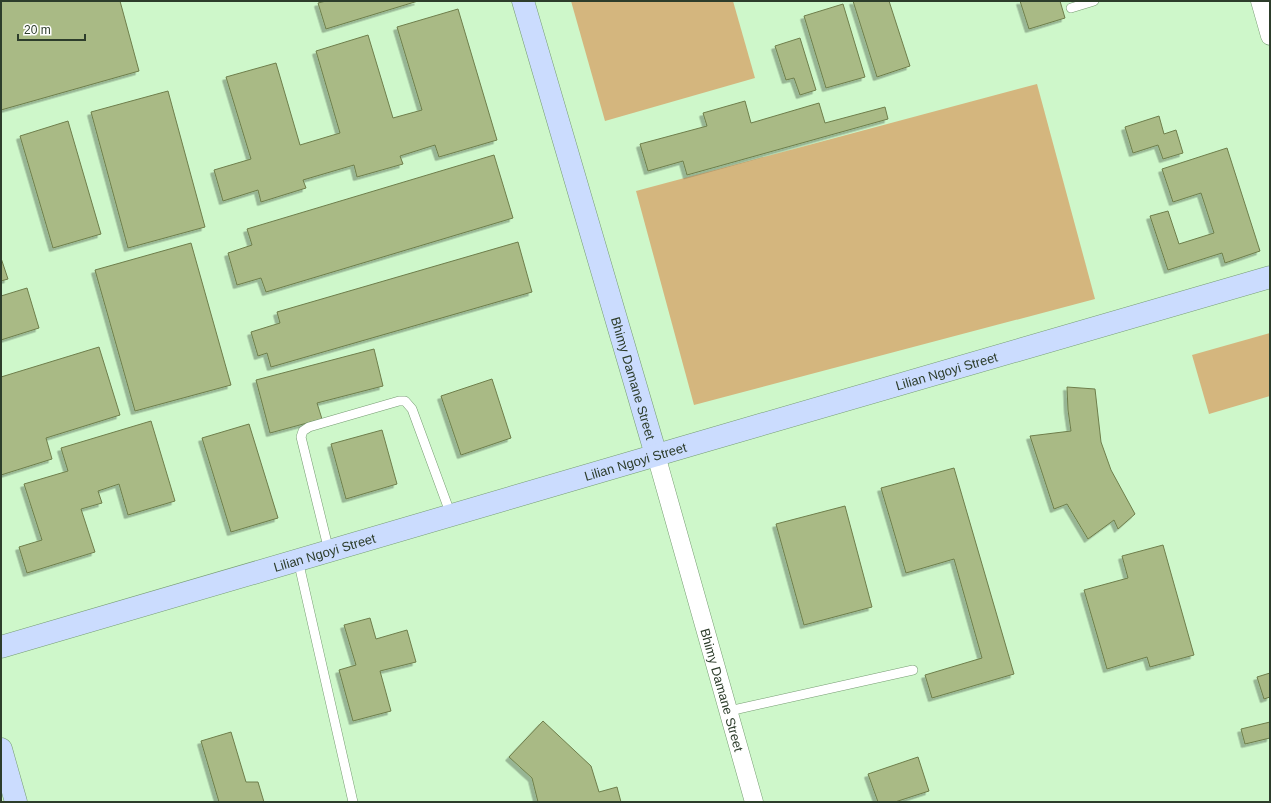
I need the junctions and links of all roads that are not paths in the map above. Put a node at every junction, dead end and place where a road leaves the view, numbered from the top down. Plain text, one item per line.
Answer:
1 (523, 1) edge
2 (1094, 1) edge
3 (1260, 1) edge
4 (1071, 8) dead end
5 (1270, 36) edge
6 (1270, 277) edge
7 (656, 455) junction
8 (451, 515) junction
9 (329, 551) junction
10 (298, 560) junction
11 (1, 647) edge
12 (912, 670) dead end
13 (729, 712) junction
14 (1, 749) edge
15 (16, 802) edge
16 (353, 802) edge
17 (754, 802) edge

1 - 7 main road, Bhimy Damane Street
2 - 4 lane
3 - 5 street
6 - 7 main road, Lilian Ngoyi Street
7 - 8 main road, Lilian Ngoyi Street
7 - 13 street, Bhimy Damane Street
8 - 9 main road, Lilian Ngoyi Street
8 - 9 lane
9 - 10 main road, Lilian Ngoyi Street
10 - 11 main road, Lilian Ngoyi Street
10 - 16 lane
12 - 13 lane
13 - 17 street, Bhimy Damane Street
14 - 15 main road

